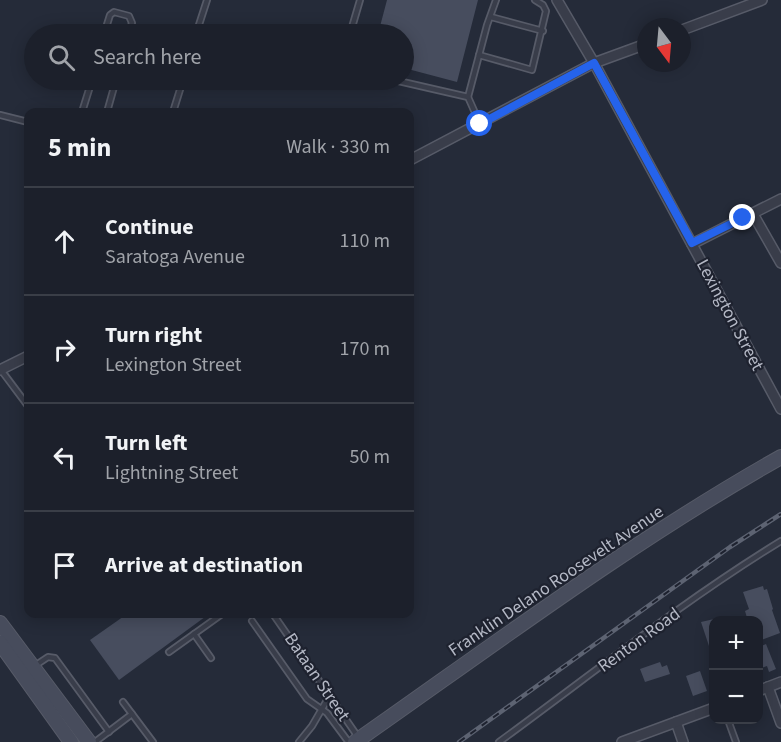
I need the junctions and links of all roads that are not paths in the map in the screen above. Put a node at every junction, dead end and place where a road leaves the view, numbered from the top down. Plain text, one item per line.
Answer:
1 (207, 0) edge
2 (360, 0) edge
3 (496, 0) edge
4 (535, 0) edge
5 (557, 0) edge
6 (762, 0) edge
7 (490, 17) junction
8 (107, 24) edge
9 (132, 24) edge
10 (199, 24) edge
11 (353, 24) edge
12 (691, 27) edge
13 (543, 30) junction
14 (637, 47) edge
15 (479, 55) junction
16 (594, 63) junction
17 (414, 85) edge
18 (89, 90) edge
19 (113, 90) edge
20 (180, 90) edge
21 (468, 97) junction
22 (83, 108) edge
23 (108, 108) edge
24 (174, 108) edge
25 (0, 115) edge
26 (24, 121) edge
27 (480, 124) junction
28 (414, 158) edge
29 (781, 199) edge
30 (753, 214) junction
31 (692, 243) junction
32 (781, 263) edge
33 (24, 358) edge
34 (1, 370) edge
35 (777, 394) edge
36 (24, 401) edge
37 (781, 409) edge
38 (781, 457) edge
39 (781, 541) edge
40 (216, 618) edge
41 (276, 618) edge
42 (252, 621) dead end
43 (0, 623) edge
44 (194, 634) junction
45 (0, 643) edge
46 (169, 652) dead end
47 (211, 658) dead end
48 (34, 667) junction
49 (28, 681) junction
50 (781, 682) edge
51 (768, 687) junction
52 (763, 689) edge
53 (330, 695) junction
54 (123, 702) dead end
55 (322, 709) junction
56 (709, 710) edge
57 (132, 714) junction
58 (676, 722) junction
59 (781, 723) edge
60 (729, 724) edge
61 (109, 732) junction
62 (628, 741) edge
63 (72, 742) edge
64 (89, 742) edge
65 (95, 742) edge
66 (153, 742) edge
67 (299, 742) edge
68 (354, 742) edge
69 (500, 742) edge
70 (683, 742) edge
71 (736, 742) edge

1 - 10 lane
2 - 11 lane
3 - 7 lane
4 - 13 lane
5 - 16 street, Lexington Street
6 - 12 street
7 - 13 lane
7 - 15 lane
8 - 9 lane
13 - 15 lane
14 - 16 street
15 - 21 lane
16 - 27 street
16 - 31 street, Lexington Street
17 - 21 lane
18 - 22 lane
19 - 23 lane
20 - 24 lane
21 - 27 lane
25 - 26 lane
27 - 28 street
29 - 30 street
30 - 31 street
30 - 32 street
31 - 35 street, Lexington Street
33 - 34 street
34 - 36 lane
35 - 37 street, Lexington Street
38 - 68 main road, Franklin Delano Roosevelt Avenue
39 - 69 lane, Renton Road
40 - 44 lane
41 - 53 lane, Bataan Street
42 - 55 lane
43 - 48 main road
44 - 46 lane
44 - 47 lane
45 - 49 main road
48 - 49 lane
48 - 61 lane
48 - 64 main road
49 - 63 main road
50 - 51 street
51 - 52 street
51 - 59 street
53 - 55 lane
53 - 68 lane, Bataan Street
54 - 57 lane
55 - 67 lane
55 - 68 lane
56 - 58 street
57 - 61 lane
57 - 66 lane
58 - 62 street
58 - 70 street
60 - 71 lane
61 - 65 lane

